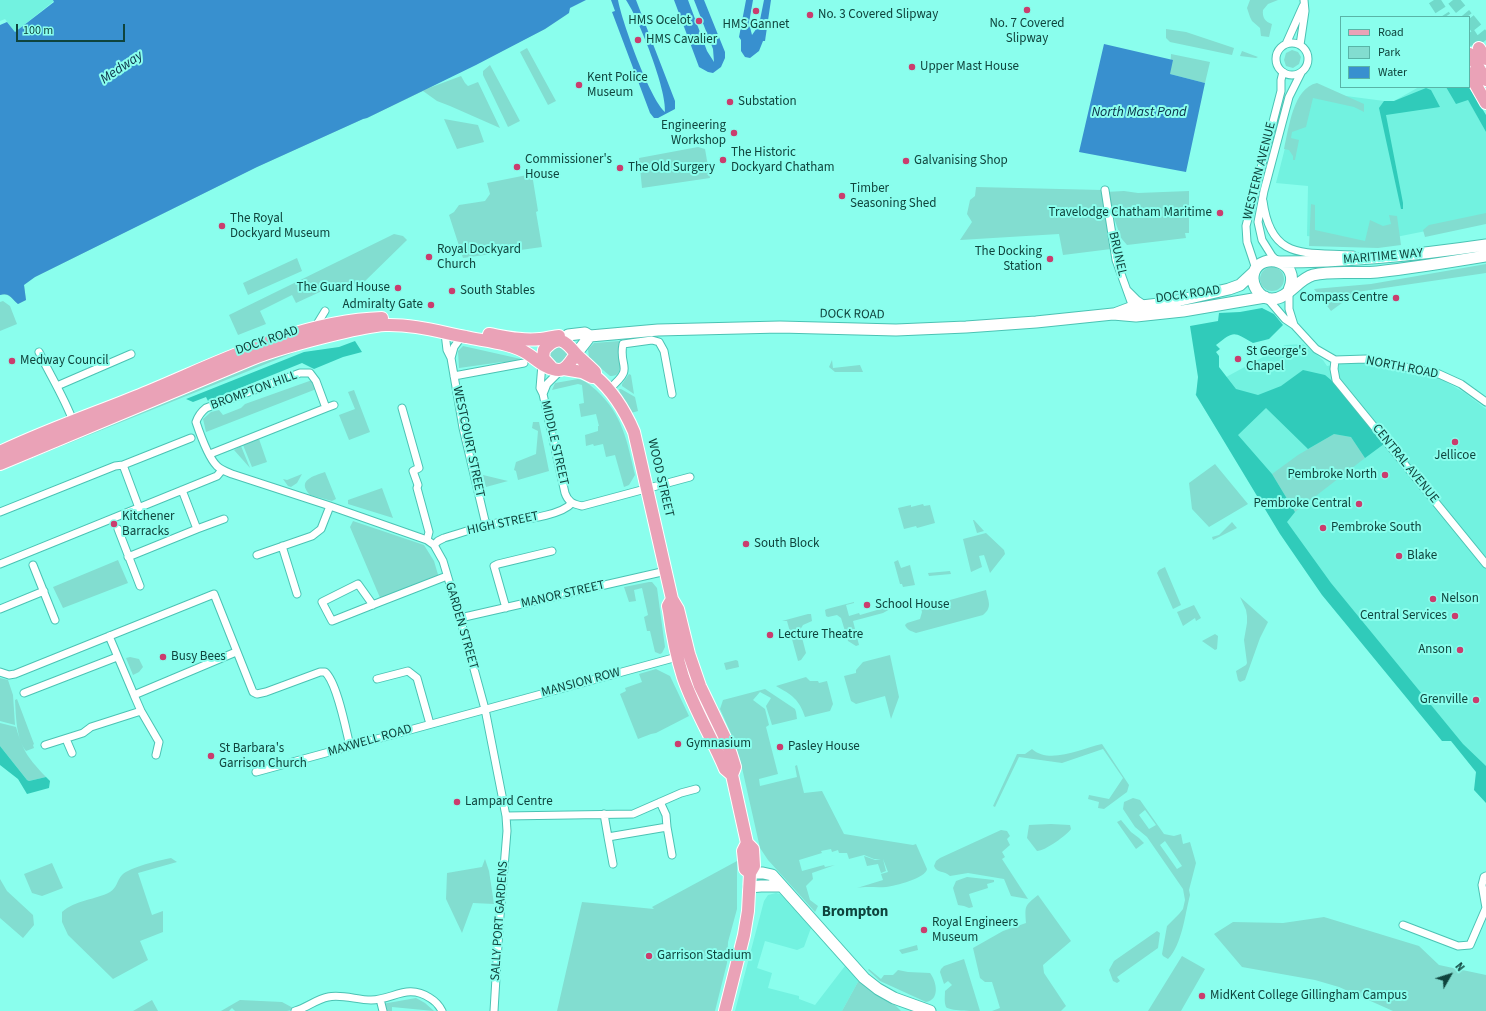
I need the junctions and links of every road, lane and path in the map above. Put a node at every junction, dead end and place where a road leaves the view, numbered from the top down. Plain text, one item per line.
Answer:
1 (1303, 3) edge
2 (1286, 44) junction
3 (1300, 45) junction
4 (1474, 51) edge
5 (1486, 59) edge
6 (1283, 72) junction
7 (1301, 72) junction
8 (1470, 75) edge
9 (1486, 80) edge
10 (1486, 103) edge
11 (1105, 190) dead end
12 (1264, 191) junction
13 (1486, 245) edge
14 (1486, 256) edge
15 (1367, 259) junction
16 (1279, 262) junction
17 (1255, 271) junction
18 (1126, 288) junction
19 (1289, 290) junction
20 (1266, 298) junction
21 (1146, 306) junction
22 (1134, 311) junction
23 (1294, 325) junction
24 (320, 332) junction
25 (445, 333) junction
26 (462, 336) junction
27 (590, 336) junction
28 (561, 339) junction
29 (39, 352) dead end
30 (131, 354) dead end
31 (576, 354) junction
32 (451, 358) junction
33 (1335, 360) junction
34 (524, 363) dead end
35 (555, 368) junction
36 (454, 376) junction
37 (595, 376) junction
38 (57, 386) junction
39 (609, 389) junction
40 (543, 394) junction
41 (672, 394) dead end
42 (1486, 402) edge
43 (334, 405) dead end
44 (326, 408) junction
45 (402, 408) dead end
46 (75, 426) junction
47 (191, 438) dead end
48 (33, 444) junction
49 (0, 452) edge
50 (210, 454) junction
51 (0, 464) edge
52 (123, 465) junction
53 (222, 470) junction
54 (690, 477) dead end
55 (648, 488) junction
56 (182, 490) junction
57 (572, 503) junction
58 (330, 506) junction
59 (139, 508) junction
60 (0, 512) edge
61 (224, 519) dead end
62 (486, 525) junction
63 (198, 529) junction
64 (118, 530) dead end
65 (430, 543) junction
66 (282, 546) junction
67 (552, 550) dead end
68 (257, 555) dead end
69 (128, 556) junction
70 (0, 564) edge
71 (1486, 564) edge
72 (33, 565) dead end
73 (666, 571) junction
74 (447, 576) junction
75 (140, 586) dead end
76 (44, 591) junction
77 (297, 594) dead end
78 (672, 598) junction
79 (373, 605) junction
80 (506, 608) junction
81 (0, 609) edge
82 (460, 618) junction
83 (55, 620) dead end
84 (109, 636) junction
85 (236, 652) junction
86 (689, 654) junction
87 (117, 657) junction
88 (677, 657) junction
89 (0, 672) edge
90 (377, 679) dead end
91 (24, 693) dead end
92 (134, 695) junction
93 (704, 696) junction
94 (693, 702) junction
95 (485, 709) junction
96 (141, 711) junction
97 (430, 724) junction
98 (66, 739) junction
99 (45, 745) dead end
100 (350, 746) junction
101 (72, 753) dead end
102 (156, 755) dead end
103 (256, 772) dead end
104 (732, 775) junction
105 (696, 789) dead end
106 (660, 802) junction
107 (604, 814) junction
108 (506, 816) junction
109 (667, 827) junction
110 (608, 837) junction
111 (672, 855) dead end
112 (612, 864) dead end
113 (750, 873) junction
114 (1486, 876) edge
115 (781, 886) junction
116 (749, 887) junction
117 (1403, 925) dead end
118 (380, 999) junction
119 (298, 1011) edge
120 (383, 1011) edge
121 (442, 1011) edge
122 (494, 1011) edge
123 (725, 1011) edge
124 (930, 1011) edge

1 - 2 street
1 - 3 street
2 - 3 street
2 - 6 street
3 - 7 street
4 - 5 main road
4 - 9 main road
6 - 7 street
6 - 17 street, WESTERN AVENUE
7 - 12 street, WESTERN AVENUE
8 - 10 main road
11 - 18 street, BRUNEL
12 - 15 street
12 - 16 street, WESTERN AVENUE
13 - 15 street, MARITIME WAY
14 - 19 street, MARITIME WAY
15 - 16 street, MARITIME WAY
16 - 17 street
16 - 19 street
17 - 20 street
17 - 21 street, DOCK ROAD
18 - 21 street
18 - 22 street, BRUNEL
19 - 20 street
19 - 23 street
20 - 22 street, DOCK ROAD
20 - 23 street
21 - 22 street, DOCK ROAD
22 - 27 street, DOCK ROAD
23 - 33 street
24 - 25 main road, DOCK ROAD
24 - 28 main road, DOCK ROAD
24 - 46 main road, DOCK ROAD
25 - 26 main road, DOCK ROAD
25 - 32 street, WESTCOURT STREET
26 - 32 street
26 - 35 main road, DOCK ROAD
27 - 28 street, DOCK ROAD
27 - 31 street
28 - 31 main road, WOOD STREET
28 - 35 main road
29 - 38 street
30 - 38 street
31 - 35 main road
31 - 37 main road, WOOD STREET
32 - 36 street, WESTCOURT STREET
33 - 42 street, NORTH ROAD
33 - 71 street, CENTRAL AVENUE
34 - 36 street
35 - 37 main road, WOOD STREET
35 - 40 street, MIDDLE STREET
35 - 40 street, MIDDLE STREET
36 - 62 street, WESTCOURT STREET
37 - 39 main road, WOOD STREET
38 - 46 street
39 - 41 street
39 - 55 main road, WOOD STREET
40 - 57 street, MIDDLE STREET
43 - 44 street
44 - 50 street
44 - 50 street, BROMPTON HILL
45 - 65 street
46 - 48 main road, DOCK ROAD
47 - 52 street
48 - 49 main road, DOCK ROAD
48 - 51 main road, DOCK ROAD
50 - 53 street, BROMPTON HILL
52 - 59 street
52 - 60 street
53 - 56 street
53 - 58 street
54 - 55 street
55 - 57 street, MIDDLE STREET
55 - 73 main road, WOOD STREET
56 - 59 street
56 - 63 street
57 - 62 street, HIGH STREET
58 - 65 street
58 - 66 street
59 - 70 street
61 - 63 street
62 - 65 street, HIGH STREET
63 - 69 street
64 - 69 street
65 - 74 street, GARDEN STREET
66 - 68 street
66 - 77 street
67 - 80 street
69 - 75 street
72 - 76 street
73 - 78 main road, WOOD STREET
73 - 80 street, MANOR STREET
74 - 79 street
74 - 82 street, GARDEN STREET
76 - 81 street
76 - 83 street
78 - 86 main road, WOOD STREET
78 - 88 main road, WOOD STREET
79 - 79 street
80 - 82 street, MANOR STREET
82 - 95 street, GARDEN STREET
84 - 85 street
84 - 87 street
84 - 89 street
85 - 92 street
85 - 100 street
86 - 88 main road
86 - 93 main road, WOOD STREET
87 - 91 street
87 - 92 street
88 - 94 main road, WOOD STREET
88 - 95 street, MANSION ROW
90 - 97 street
92 - 96 street
93 - 94 main road
93 - 104 main road, WOOD STREET
94 - 104 main road, WOOD STREET
95 - 97 street, MAXWELL ROAD
95 - 108 street, GARDEN STREET
96 - 98 street
96 - 102 street
97 - 100 street, MAXWELL ROAD
98 - 99 street
98 - 101 street
100 - 103 street, MAXWELL ROAD
104 - 113 main road, WOOD STREET
105 - 106 street
106 - 107 street
106 - 109 street
107 - 108 street
107 - 110 street
108 - 122 street, SALLY PORT GARDENS
109 - 110 street
109 - 111 street
110 - 112 street
113 - 115 street
113 - 116 main road, WOOD STREET
114 - 117 street
115 - 116 street
115 - 124 street
116 - 123 main road, WOOD STREET
118 - 119 street
118 - 120 street
118 - 121 street

